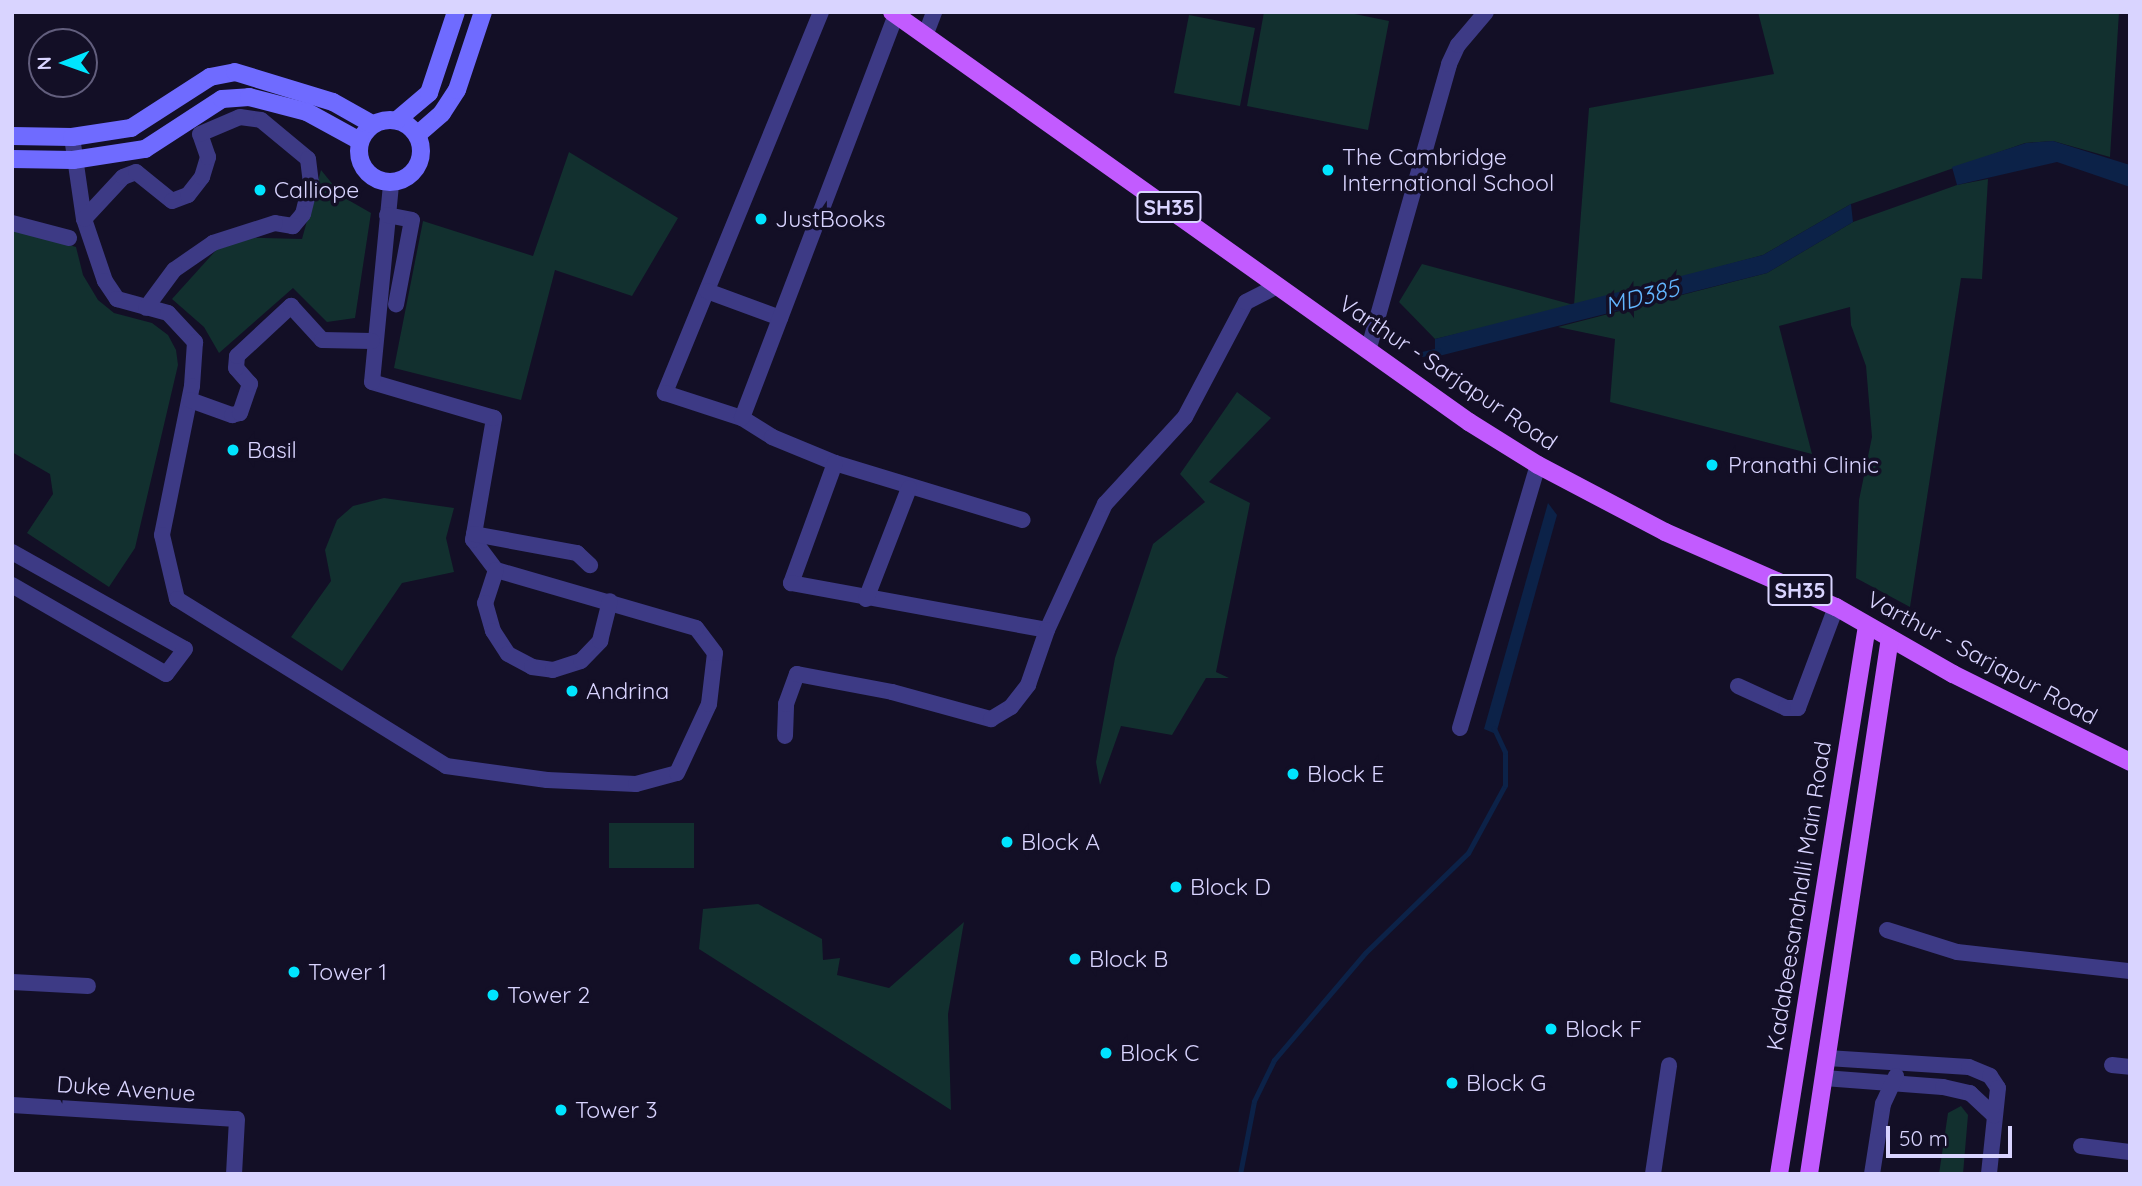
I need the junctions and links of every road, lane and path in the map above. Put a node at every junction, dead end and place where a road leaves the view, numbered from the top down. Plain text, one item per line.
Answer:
1 (456, 12) edge
2 (483, 12) edge
3 (821, 12) edge
4 (934, 12) edge
5 (1486, 12) edge
6 (894, 14) edge
7 (925, 36) junction
8 (397, 120) junction
9 (372, 124) junction
10 (418, 135) junction
11 (12, 136) edge
12 (72, 137) junction
13 (360, 141) junction
14 (12, 159) edge
15 (73, 160) junction
16 (391, 183) junction
17 (387, 215) junction
18 (84, 219) junction
19 (12, 223) edge
20 (69, 238) dead end
21 (1278, 286) junction
22 (707, 291) junction
23 (396, 305) dead end
24 (146, 308) junction
25 (780, 318) junction
26 (372, 341) junction
27 (1368, 351) junction
28 (190, 400) junction
29 (742, 418) junction
30 (835, 463) junction
31 (1538, 465) junction
32 (909, 488) junction
33 (1023, 520) dead end
34 (474, 534) junction
35 (12, 552) edge
36 (590, 565) dead end
37 (496, 570) junction
38 (12, 585) edge
39 (866, 598) junction
40 (610, 601) junction
41 (1836, 607) junction
42 (1867, 625) junction
43 (1047, 630) junction
44 (1890, 638) junction
45 (1738, 686) dead end
46 (1460, 728) dead end
47 (785, 736) dead end
48 (2130, 762) edge
49 (1887, 930) dead end
50 (2130, 971) edge
51 (12, 982) edge
52 (89, 986) dead end
53 (1827, 1058) junction
54 (1898, 1062) junction
55 (2112, 1065) dead end
56 (1669, 1066) dead end
57 (2130, 1067) edge
58 (1824, 1078) junction
59 (1895, 1083) junction
60 (12, 1105) edge
61 (1994, 1115) junction
62 (2081, 1146) dead end
63 (2130, 1152) edge
64 (234, 1174) edge
65 (1653, 1174) edge
66 (1779, 1174) edge
67 (1809, 1174) edge
68 (1872, 1174) edge
69 (1989, 1174) edge

1 - 8 street
2 - 10 street
3 - 22 street
4 - 7 street
5 - 27 street
6 - 7 main road, Varthur - Sarjapur Road / SH35
6 - 25 street
7 - 21 main road, Varthur - Sarjapur Road / SH35
8 - 9 street
8 - 10 street
9 - 12 street
9 - 13 street
10 - 16 street
11 - 12 street
12 - 15 street
13 - 15 street
13 - 16 street
14 - 15 street
15 - 18 street
16 - 17 street
17 - 23 street
17 - 26 street
18 - 24 street
18 - 24 street
19 - 20 street
21 - 27 main road, Varthur - Sarjapur Road / SH35
21 - 43 street
22 - 25 street
22 - 29 street
24 - 28 street
25 - 29 street
26 - 28 street
26 - 34 street
27 - 31 main road, Varthur - Sarjapur Road / SH35
28 - 40 street
29 - 30 street
30 - 32 street
30 - 39 street
31 - 41 main road, Varthur - Sarjapur Road / SH35
31 - 46 street
32 - 33 street
32 - 39 street
34 - 36 street
34 - 37 street
35 - 38 street
37 - 40 street
37 - 40 street
39 - 43 street
41 - 42 main road, Varthur - Sarjapur Road / SH35
41 - 45 street
42 - 44 main road, Varthur - Sarjapur Road / SH35
42 - 66 main road, Kadabeesanahalli Main Road
43 - 47 street
44 - 48 main road, Varthur - Sarjapur Road / SH35
44 - 53 main road
49 - 50 street
51 - 52 street
53 - 54 street
53 - 58 main road
54 - 59 street
54 - 61 street
55 - 57 street
56 - 65 street
58 - 59 street
58 - 67 main road
59 - 61 street
59 - 68 street
60 - 64 street, Duke Avenue
61 - 69 street
62 - 63 street

